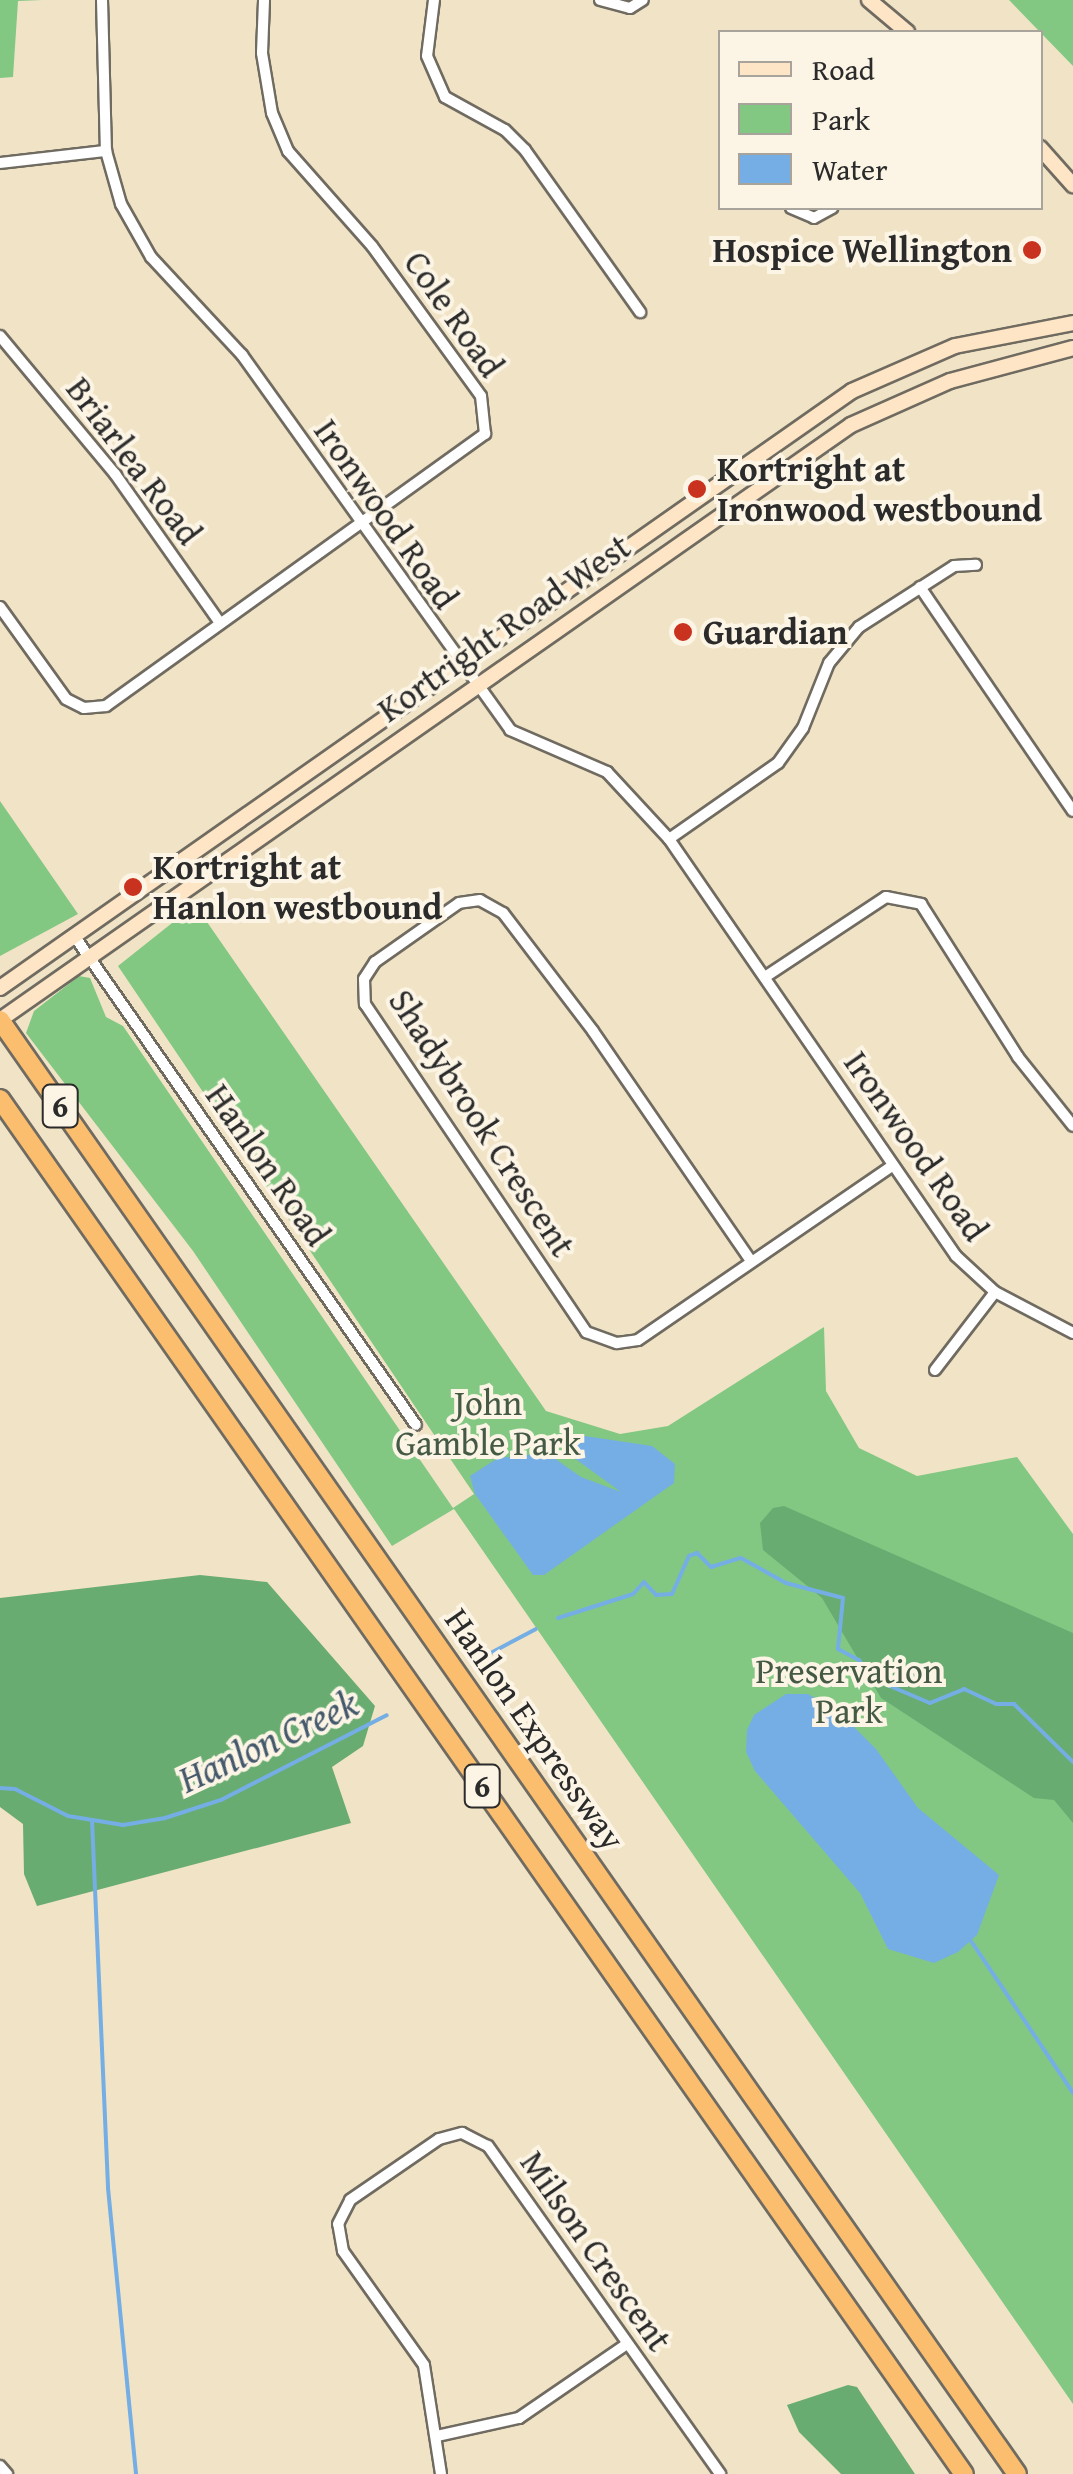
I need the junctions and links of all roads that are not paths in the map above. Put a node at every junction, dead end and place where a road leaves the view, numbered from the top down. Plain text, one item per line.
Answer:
1 (102, 0) edge
2 (264, 0) edge
3 (434, 0) edge
4 (600, 0) edge
5 (643, 0) edge
6 (868, 0) edge
7 (905, 30) edge
8 (106, 151) junction
9 (1043, 151) edge
10 (0, 164) edge
11 (1073, 185) edge
12 (796, 210) edge
13 (828, 210) edge
14 (640, 312) dead end
15 (1073, 323) edge
16 (0, 336) edge
17 (1073, 348) edge
18 (362, 527) junction
19 (976, 565) dead end
20 (920, 587) junction
21 (0, 607) edge
22 (220, 623) junction
23 (459, 664) junction
24 (473, 685) junction
25 (1073, 811) edge
26 (670, 839) junction
27 (74, 937) junction
28 (90, 960) junction
29 (766, 977) junction
30 (0, 988) edge
31 (0, 1020) edge
32 (0, 1098) edge
33 (1073, 1126) edge
34 (892, 1166) junction
35 (751, 1261) junction
36 (995, 1292) junction
37 (1073, 1333) edge
38 (935, 1370) dead end
39 (416, 1425) dead end
40 (627, 2344) junction
41 (437, 2436) junction
42 (0, 2466) edge
43 (7, 2474) edge
44 (441, 2474) edge
45 (720, 2474) edge
46 (964, 2474) edge
47 (1018, 2474) edge

1 - 8 street, Ironwood Road
2 - 18 street, Cole Road
3 - 14 street
4 - 5 street
6 - 7 street
8 - 10 street
8 - 18 street, Ironwood Road
9 - 11 street
12 - 13 street
15 - 23 street, Kortright Road West
16 - 22 street, Briarlea Road
17 - 24 street, Kortright Road West
18 - 22 street, Cole Road
18 - 23 street, Ironwood Road
19 - 20 street
20 - 25 street
20 - 26 street
21 - 22 street, Cole Road
23 - 24 street, Ironwood Road
23 - 27 street, Kortright Road West
24 - 26 street, Ironwood Road
24 - 28 street, Kortright Road West
26 - 29 street, Ironwood Road
27 - 28 street, Hanlon Road
27 - 30 street, Kortright Road West
28 - 31 street, Kortright Road West
28 - 39 street, Hanlon Road
29 - 33 street
29 - 34 street, Ironwood Road
31 - 47 highway, Hanlon Expressway / 6
32 - 46 highway, 6
34 - 35 street, Shadybrook Crescent
34 - 36 street, Ironwood Road
35 - 35 street, Shadybrook Crescent
36 - 37 street, Ironwood Road
36 - 38 street
40 - 41 street
40 - 41 street, Milson Crescent
40 - 45 street, Milson Crescent
41 - 44 street, Milson Crescent
42 - 43 street

